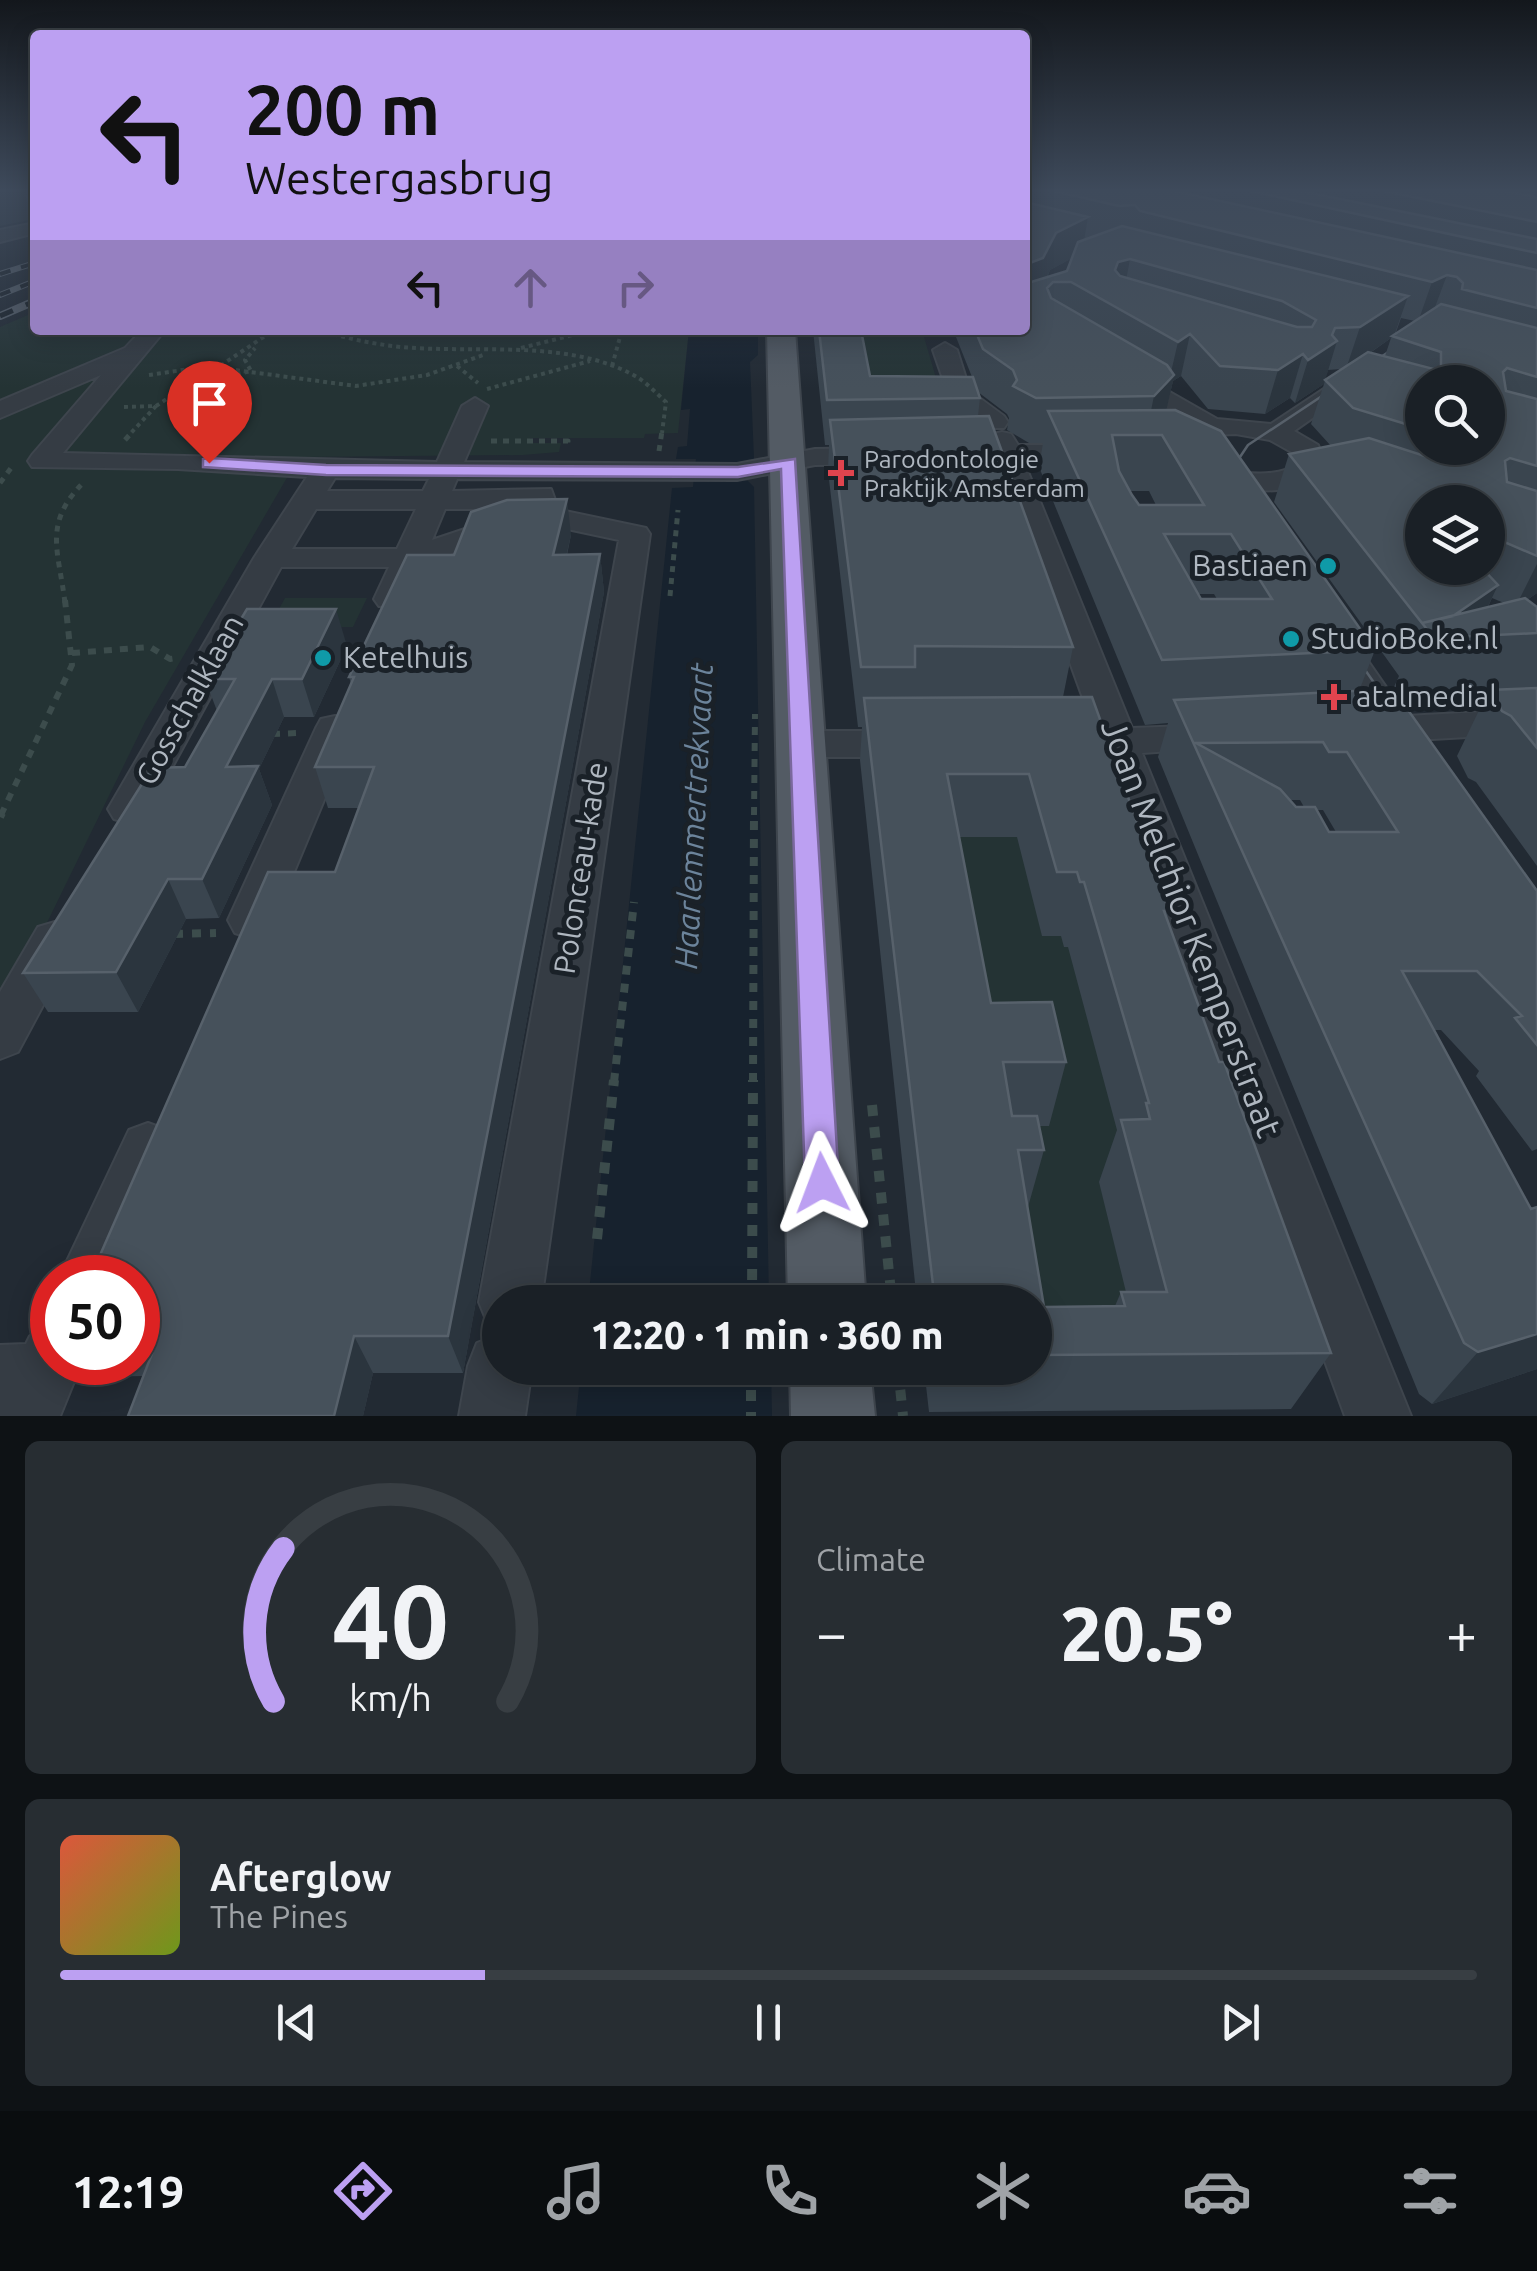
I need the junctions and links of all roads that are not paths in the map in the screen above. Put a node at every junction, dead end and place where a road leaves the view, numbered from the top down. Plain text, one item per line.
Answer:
1 (149, 335) edge
2 (781, 335) edge
3 (945, 350) dead end
4 (133, 353) junction
5 (1102, 359) edge
6 (1378, 363) edge
7 (1321, 372) edge
8 (1349, 383) junction
9 (1388, 394) edge
10 (479, 398) road end
11 (0, 410) edge
12 (1212, 427) junction
13 (1274, 432) junction
14 (1001, 438) junction
15 (1114, 453) edge
16 (1150, 453) edge
17 (1186, 453) junction
18 (1312, 458) junction
19 (789, 463) junction
20 (326, 470) junction
21 (446, 470) junction
22 (1345, 470) edge
23 (541, 494) junction
24 (307, 500) junction
25 (435, 500) junction
26 (270, 558) junction
27 (409, 558) junction
28 (1314, 606) edge
29 (371, 645) edge
30 (341, 715) edge
31 (1537, 721) edge
32 (1331, 732) edge
33 (1254, 736) edge
34 (1063, 742) edge
35 (1120, 742) junction
36 (950, 743) edge
37 (802, 744) junction
38 (1407, 745) junction
39 (114, 835) edge
40 (76, 902) edge
41 (241, 942) edge
42 (0, 1037) edge
43 (166, 1108) edge
44 (99, 1255) edge
45 (513, 1285) edge
46 (827, 1285) edge
47 (497, 1385) edge
48 (831, 1385) edge
49 (492, 1416) edge
50 (833, 1416) edge
51 (1378, 1416) edge

1 - 4 street
2 - 19 main road
3 - 14 street, Joan Melchior Kemperstraat
4 - 11 street
4 - 20 street
5 - 12 street
6 - 8 street
7 - 8 street
8 - 9 street
8 - 13 street
10 - 21 street
12 - 13 street
12 - 17 street
13 - 18 street
14 - 15 street
14 - 19 street
14 - 35 street, Joan Melchior Kemperstraat
16 - 17 street
17 - 18 street
18 - 22 street
19 - 23 street
19 - 37 main road
20 - 21 street
20 - 24 street, Gosschalklaan
21 - 23 street
21 - 25 street
23 - 25 street
23 - 27 street
23 - 45 street, Polonceau-kade
24 - 25 street
24 - 26 street, Gosschalklaan
25 - 27 street
26 - 27 street
26 - 39 street, Gosschalklaan
27 - 29 street
28 - 38 street
30 - 41 street
31 - 38 street
32 - 38 street
33 - 35 street
34 - 35 street
35 - 51 street, Joan Melchior Kemperstraat
36 - 37 street
37 - 46 main road
40 - 42 street
43 - 44 street
47 - 49 street
48 - 50 main road

